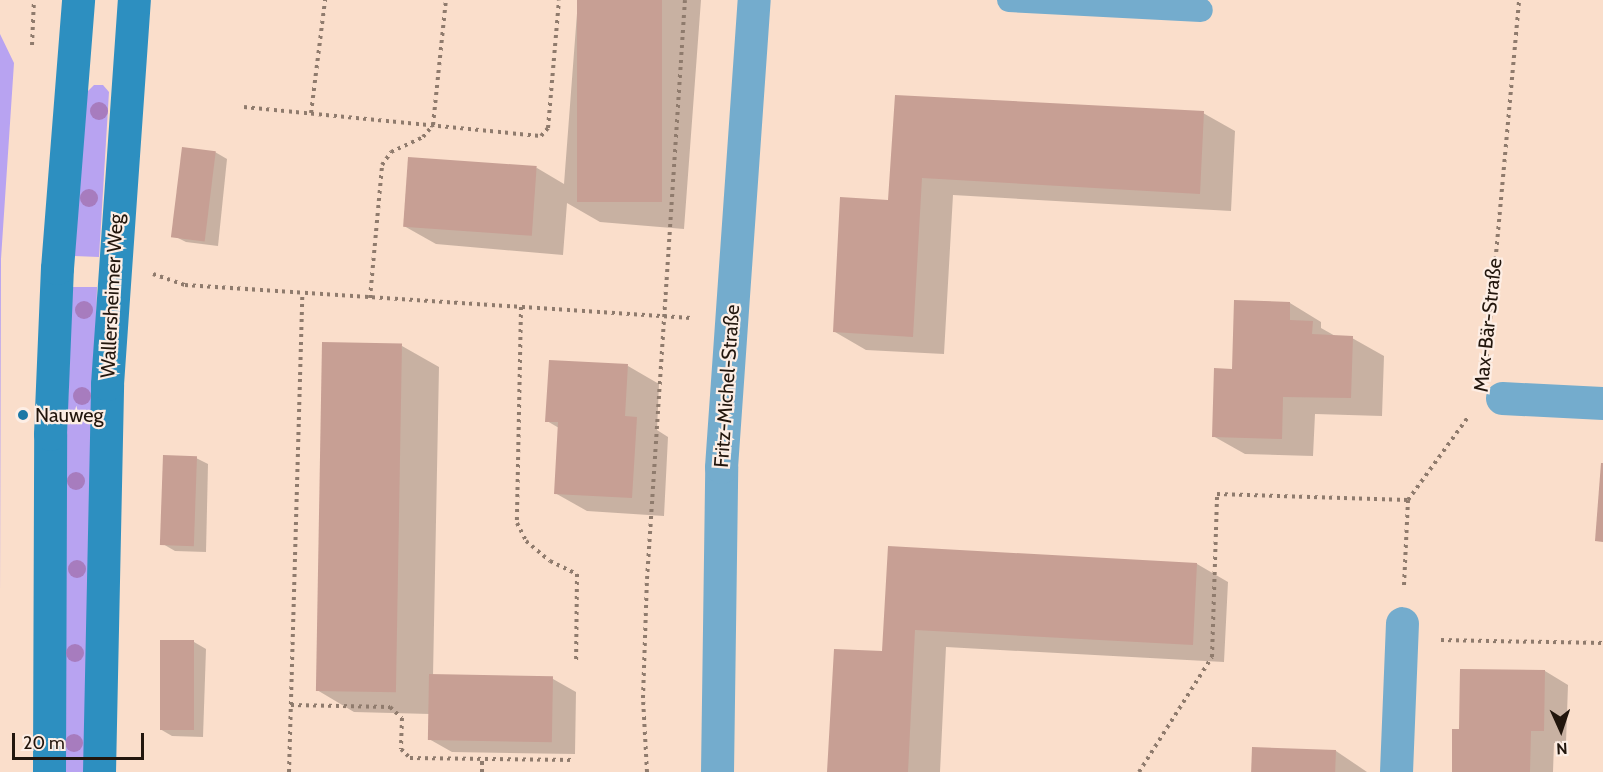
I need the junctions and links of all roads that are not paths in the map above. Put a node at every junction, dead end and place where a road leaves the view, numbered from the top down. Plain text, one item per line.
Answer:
1 (78, 0) edge
2 (134, 0) edge
3 (754, 0) edge
4 (1009, 0) edge
5 (1201, 9) dead end
6 (1493, 386) road end
7 (1603, 403) edge
8 (1402, 631) road end
9 (49, 772) edge
10 (99, 772) edge
11 (717, 772) edge
12 (1396, 772) edge

1 - 9 street
2 - 10 street, Wallersheimer Weg
3 - 11 street, Fritz-Michel-Straße
4 - 5 lane
6 - 7 street, Max-Bär-Straße
8 - 12 street

